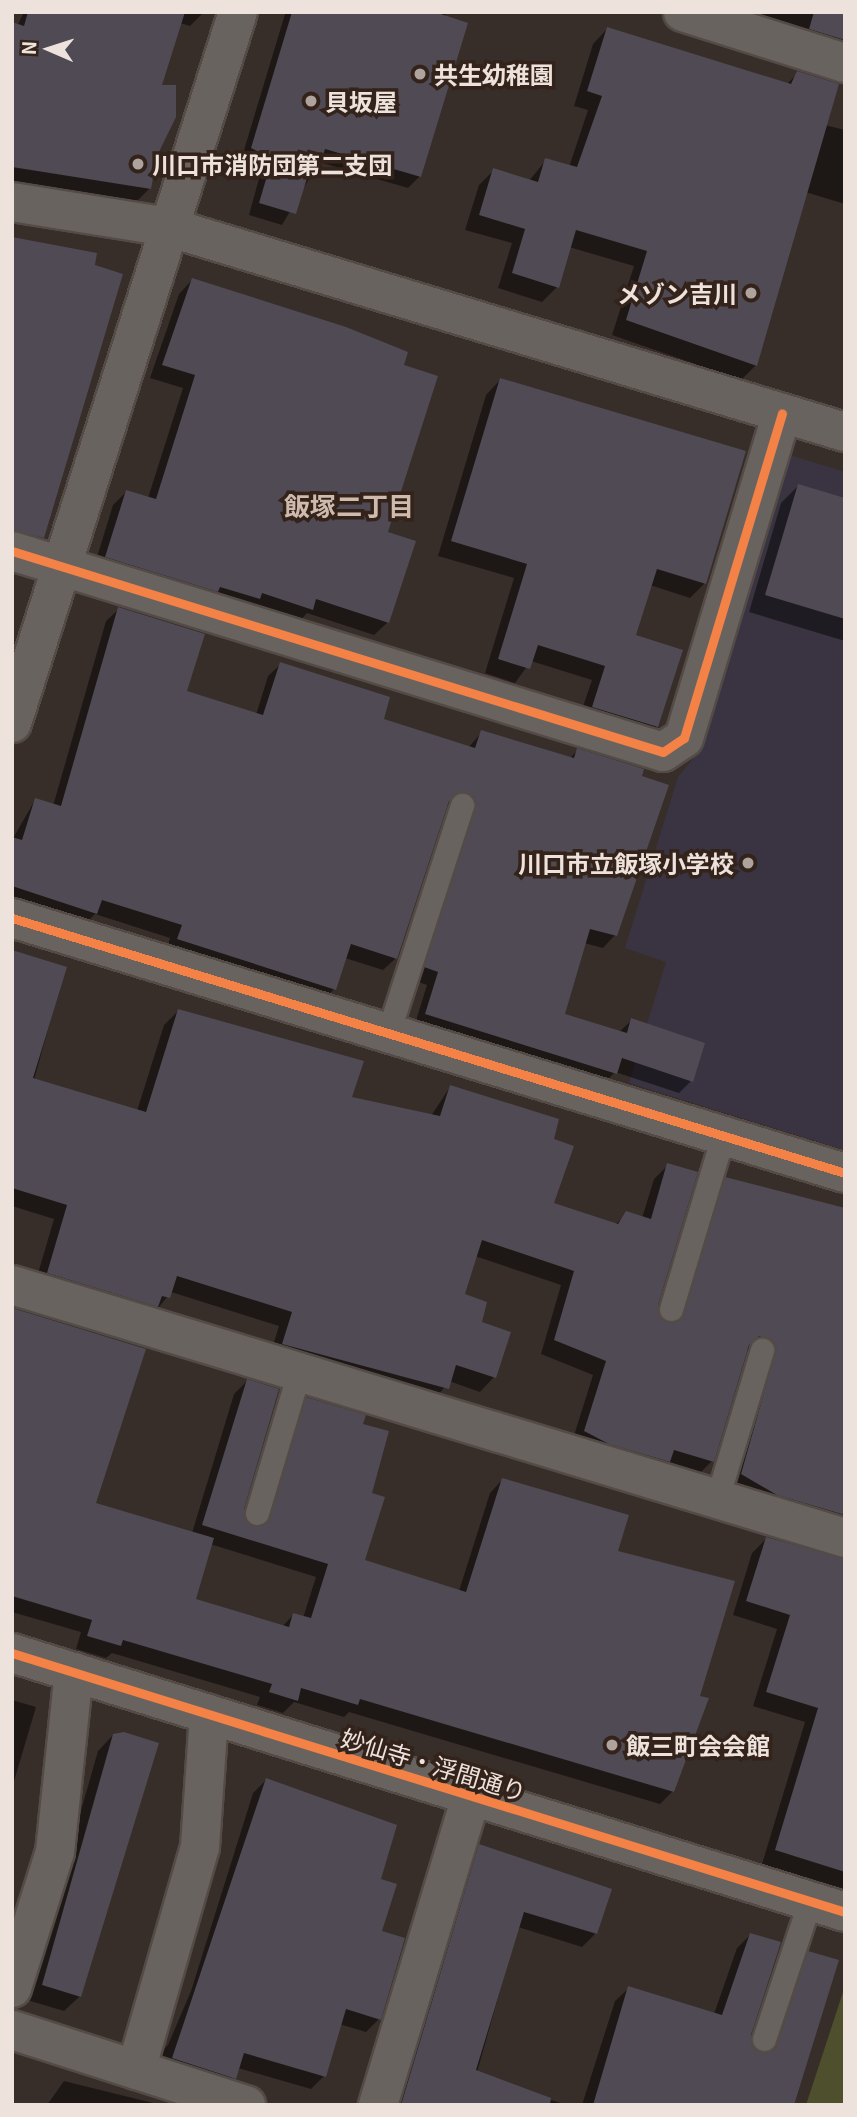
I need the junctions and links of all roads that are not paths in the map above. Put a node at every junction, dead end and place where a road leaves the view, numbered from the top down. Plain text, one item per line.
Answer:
1 (238, 12) edge
2 (683, 12) edge
3 (845, 63) edge
4 (12, 202) edge
5 (168, 227) junction
6 (782, 412) junction
7 (845, 432) edge
8 (12, 551) edge
9 (58, 565) junction
10 (12, 723) edge
11 (463, 805) dead end
12 (12, 918) edge
13 (388, 1033) junction
14 (723, 1136) junction
15 (845, 1173) edge
16 (12, 1285) edge
17 (671, 1309) dead end
18 (762, 1350) dead end
19 (299, 1372) junction
20 (717, 1499) junction
21 (257, 1513) dead end
22 (845, 1538) edge
23 (12, 1653) edge
24 (74, 1672) junction
25 (209, 1714) junction
26 (471, 1796) junction
27 (827, 1907) edge
28 (12, 1987) edge
29 (12, 2031) edge
30 (764, 2039) dead end
31 (136, 2070) junction
32 (246, 2105) edge
33 (377, 2105) edge

1 - 5 street
2 - 3 street
4 - 5 street
5 - 6 street
5 - 9 street
6 - 7 street
6 - 9 street
8 - 9 street
9 - 10 street
11 - 13 lane
12 - 13 street
13 - 14 street
14 - 15 street
14 - 17 lane
16 - 19 street
18 - 20 lane
19 - 20 street
19 - 21 lane
20 - 22 street
23 - 24 street, 妙仙寺・浮間通り
24 - 25 street, 妙仙寺・浮間通り
24 - 28 street
25 - 26 street, 妙仙寺・浮間通り
25 - 31 street
26 - 27 street, 妙仙寺・浮間通り
26 - 33 street
27 - 30 lane
29 - 31 street
31 - 32 street

